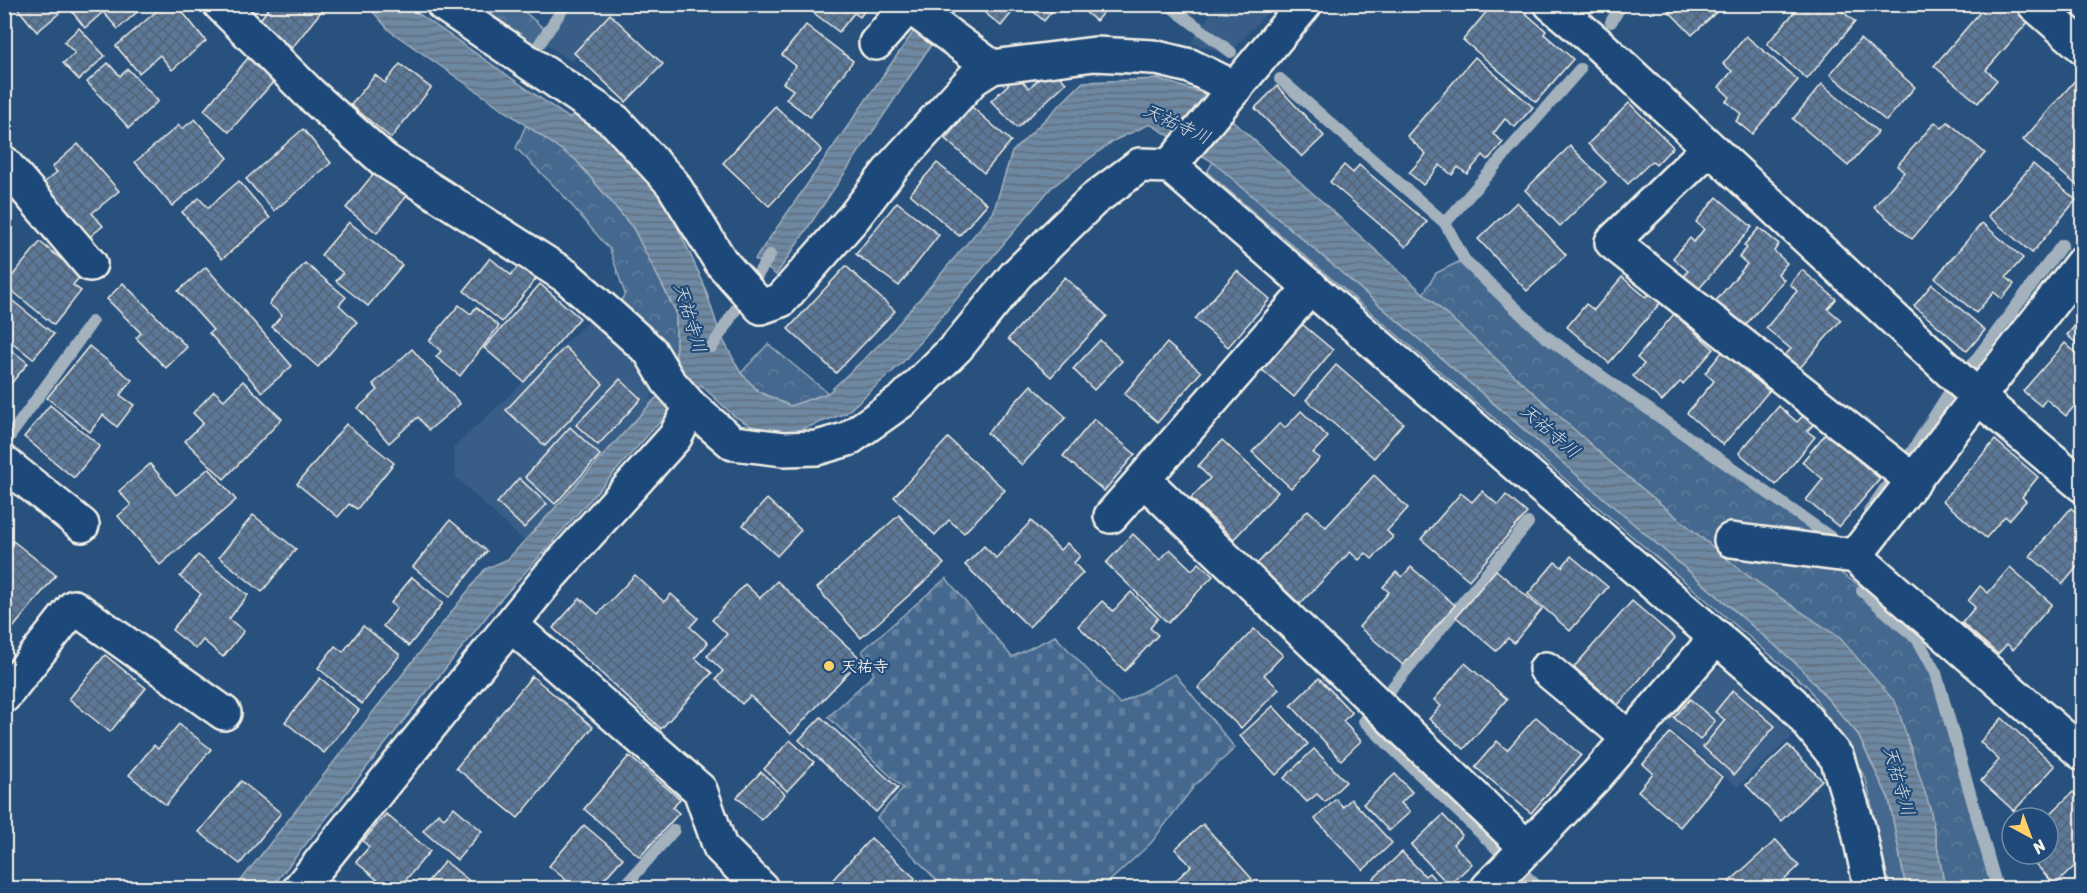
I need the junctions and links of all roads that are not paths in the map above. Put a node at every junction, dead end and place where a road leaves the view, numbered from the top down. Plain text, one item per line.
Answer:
1 (220, 4) edge
2 (443, 4) edge
3 (1305, 4) edge
4 (1551, 4) edge
5 (2034, 4) edge
6 (909, 5) edge
7 (876, 43) dead end
8 (2082, 45) edge
9 (992, 67) junction
10 (1229, 95) junction
11 (1708, 149) junction
12 (4, 163) edge
13 (1170, 166) junction
14 (2082, 263) edge
15 (90, 264) dead end
16 (1311, 287) junction
17 (1979, 398) junction
18 (691, 407) junction
19 (4, 463) edge
20 (1144, 481) junction
21 (1914, 481) junction
22 (2082, 485) edge
23 (1111, 516) dead end
24 (82, 525) dead end
25 (1731, 540) dead end
26 (1855, 556) junction
27 (511, 625) junction
28 (1718, 637) junction
29 (1546, 669) dead end
30 (4, 696) edge
31 (224, 713) dead end
32 (1629, 738) junction
33 (2082, 753) edge
34 (1526, 847) junction
35 (303, 887) edge
36 (761, 888) edge
37 (1488, 888) edge
38 (1871, 888) edge

1 - 18 street
2 - 9 street
3 - 10 street
4 - 11 street
5 - 8 street
6 - 7 street
6 - 9 street
9 - 10 street
10 - 13 street
11 - 17 street
11 - 21 street
12 - 15 street
13 - 16 street
13 - 18 street
14 - 17 street
16 - 20 street
16 - 28 street
17 - 21 street
17 - 22 street
18 - 27 street
19 - 24 street
20 - 23 street
20 - 34 street
21 - 26 street
25 - 26 street
26 - 33 street
27 - 35 street
27 - 36 street
28 - 32 street
28 - 38 street
29 - 32 street
30 - 31 street
32 - 34 street
34 - 37 street

